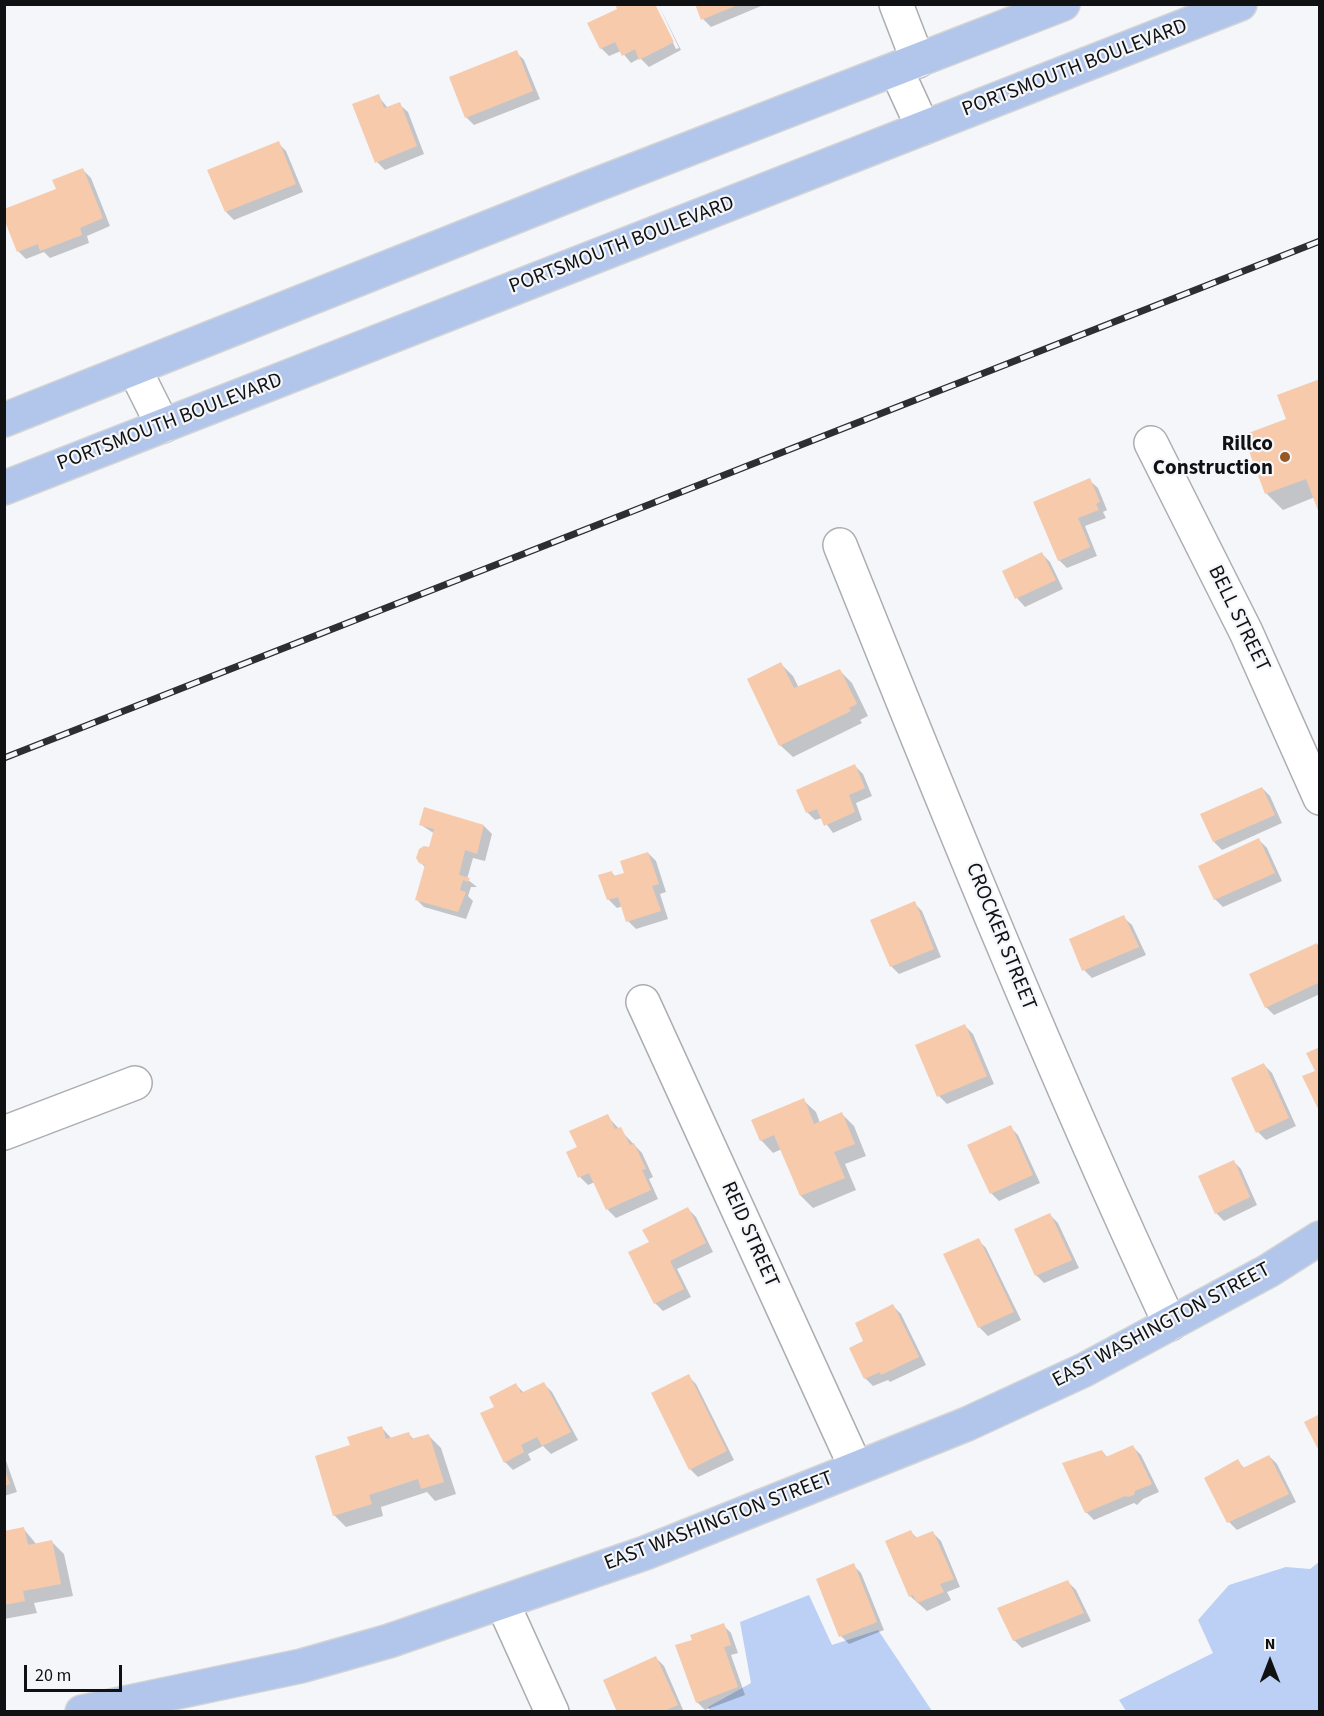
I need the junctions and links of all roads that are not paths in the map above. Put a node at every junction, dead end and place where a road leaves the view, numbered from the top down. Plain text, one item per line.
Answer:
1 (896, 4) edge
2 (1063, 4) edge
3 (1240, 4) edge
4 (907, 65) junction
5 (923, 128) junction
6 (135, 370) junction
7 (4, 420) edge
8 (163, 426) junction
9 (1151, 443) dead end
10 (4, 488) edge
11 (840, 545) dead end
12 (1320, 798) edge
13 (643, 1002) dead end
14 (135, 1083) dead end
15 (4, 1133) edge
16 (1320, 1238) edge
17 (1170, 1324) junction
18 (856, 1468) junction
19 (503, 1604) junction
20 (101, 1710) edge
21 (552, 1712) edge

1 - 4 street
2 - 4 main road
3 - 5 main road, PORTSMOUTH BOULEVARD
4 - 5 street
4 - 6 main road
5 - 8 main road, PORTSMOUTH BOULEVARD
6 - 7 main road
6 - 8 street
8 - 10 main road, PORTSMOUTH BOULEVARD
9 - 12 street, BELL STREET
11 - 17 street, CROCKER STREET
13 - 18 street, REID STREET
14 - 15 street
16 - 17 main road, EAST WASHINGTON STREET
17 - 18 main road, EAST WASHINGTON STREET
18 - 19 main road, EAST WASHINGTON STREET
19 - 20 main road, EAST WASHINGTON STREET
19 - 21 street

